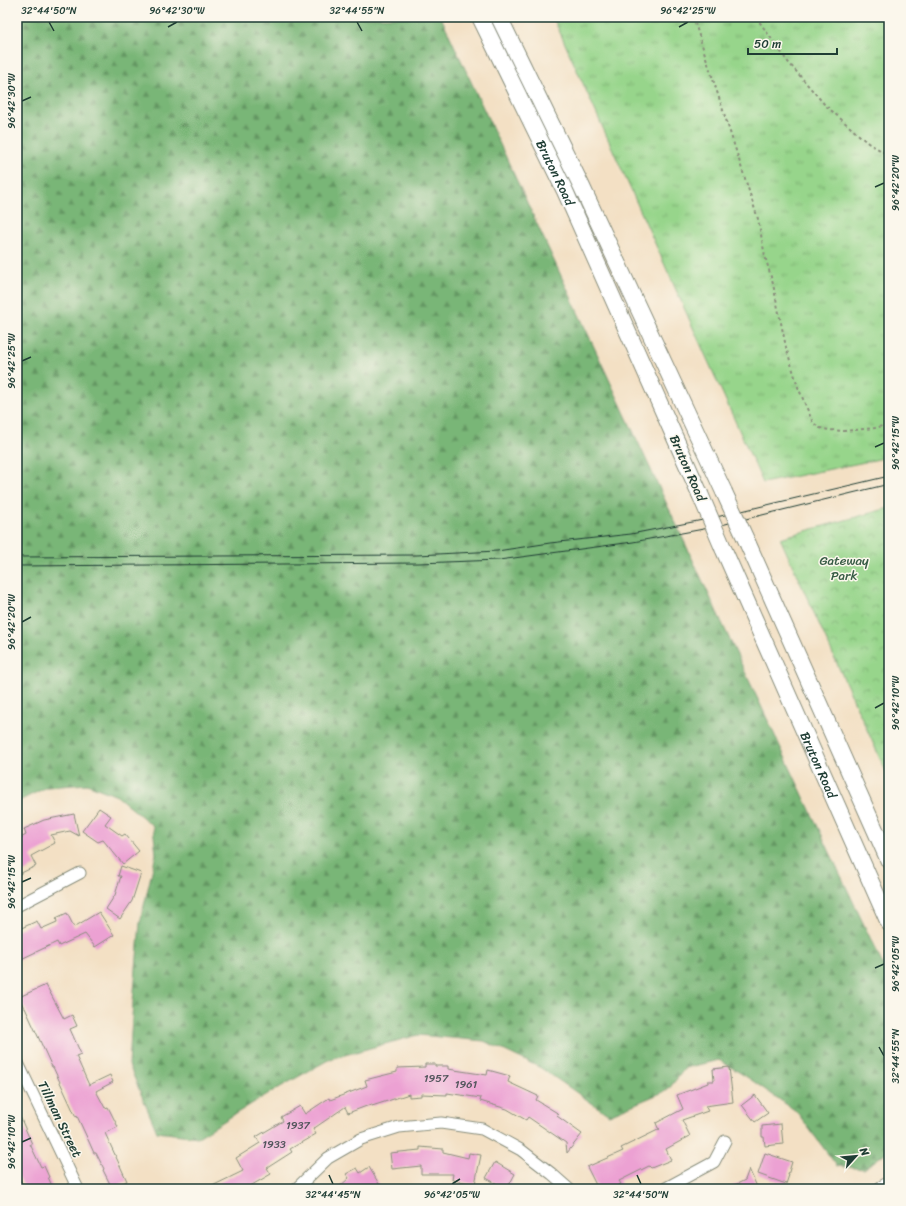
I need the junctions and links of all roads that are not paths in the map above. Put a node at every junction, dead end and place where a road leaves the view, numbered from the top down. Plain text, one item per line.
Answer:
1 (480, 17) edge
2 (502, 24) edge
3 (491, 39) junction
4 (889, 861) edge
5 (80, 873) dead end
6 (17, 906) edge
7 (889, 923) edge
8 (17, 1061) edge
9 (725, 1141) dead end
10 (889, 1185) edge
11 (78, 1189) edge
12 (296, 1189) edge
13 (569, 1189) edge
14 (664, 1189) edge
15 (882, 1189) edge

1 - 3 main road, Bruton Road
2 - 3 main road
2 - 4 main road, Bruton Road, bridge
3 - 7 main road, Bruton Road, bridge
5 - 6 street
8 - 11 street, Tillman Street
9 - 14 street
10 - 15 main road
12 - 13 street

